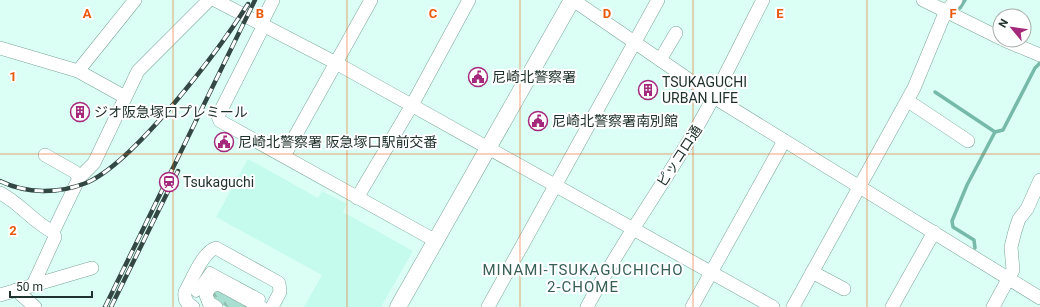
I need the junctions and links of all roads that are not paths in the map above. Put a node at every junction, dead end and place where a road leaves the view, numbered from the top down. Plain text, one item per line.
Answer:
1 (135, 0) edge
2 (209, 0) edge
3 (215, 0) edge
4 (273, 0) edge
5 (371, 0) edge
6 (469, 0) edge
7 (573, 0) edge
8 (658, 0) edge
9 (763, 0) edge
10 (923, 0) edge
11 (956, 0) edge
12 (230, 5) edge
13 (945, 13) junction
14 (264, 24) junction
15 (676, 32) dead end
16 (992, 34) edge
17 (634, 43) junction
18 (0, 48) edge
19 (1023, 48) edge
20 (1040, 55) edge
21 (662, 57) junction
22 (336, 64) junction
23 (78, 71) junction
24 (717, 92) junction
25 (125, 97) junction
26 (908, 101) junction
27 (412, 105) junction
28 (784, 141) junction
29 (968, 142) dead end
30 (489, 148) junction
31 (45, 155) dead end
32 (284, 156) junction
33 (79, 178) junction
34 (1040, 180) edge
35 (862, 182) junction
36 (555, 186) junction
37 (0, 193) edge
38 (357, 198) junction
39 (633, 230) junction
40 (54, 232) junction
41 (934, 232) junction
42 (436, 241) junction
43 (92, 268) dead end
44 (812, 272) junction
45 (711, 273) junction
46 (1008, 278) junction
47 (33, 285) junction
48 (844, 289) dead end
49 (196, 292) dead end
50 (0, 295) edge
51 (20, 298) edge
52 (1040, 298) edge
53 (261, 303) edge
54 (35, 307) edge
55 (193, 307) edge
56 (216, 307) edge
57 (272, 307) edge
58 (398, 307) edge
59 (488, 307) edge
60 (587, 307) edge
61 (692, 307) edge
62 (773, 307) edge
63 (793, 307) edge
64 (892, 307) edge
65 (992, 307) edge

1 - 23 street
2 - 25 street
3 - 12 street
4 - 14 street
5 - 22 street
6 - 27 street
7 - 17 street
7 - 30 street
8 - 17 street
9 - 24 street, ピッコロ通
10 - 13 street
11 - 13 street
12 - 14 street
13 - 16 street
13 - 26 street
14 - 22 street
14 - 32 street
15 - 21 street
17 - 21 street
17 - 36 street
18 - 23 street
19 - 20 street
21 - 24 street
22 - 27 street
22 - 32 street
23 - 25 street
24 - 28 street
24 - 39 street, ピッコロ通
25 - 33 street
26 - 29 street
26 - 35 street
27 - 30 street
27 - 38 street
28 - 35 street
28 - 45 street
30 - 36 street
30 - 42 street
31 - 33 street
32 - 38 street
33 - 40 street
34 - 46 street
35 - 41 street
35 - 44 street
36 - 39 street
36 - 59 street
37 - 40 street
38 - 42 street
39 - 45 street
39 - 60 street, ピッコロ通
40 - 47 street
41 - 46 street
41 - 64 street
42 - 58 street
43 - 47 street
44 - 48 street
44 - 63 street
45 - 61 street
45 - 62 street
46 - 52 street
46 - 65 street
47 - 51 street
49 - 53 street
50 - 51 street
51 - 54 street
53 - 56 street
55 - 57 street

